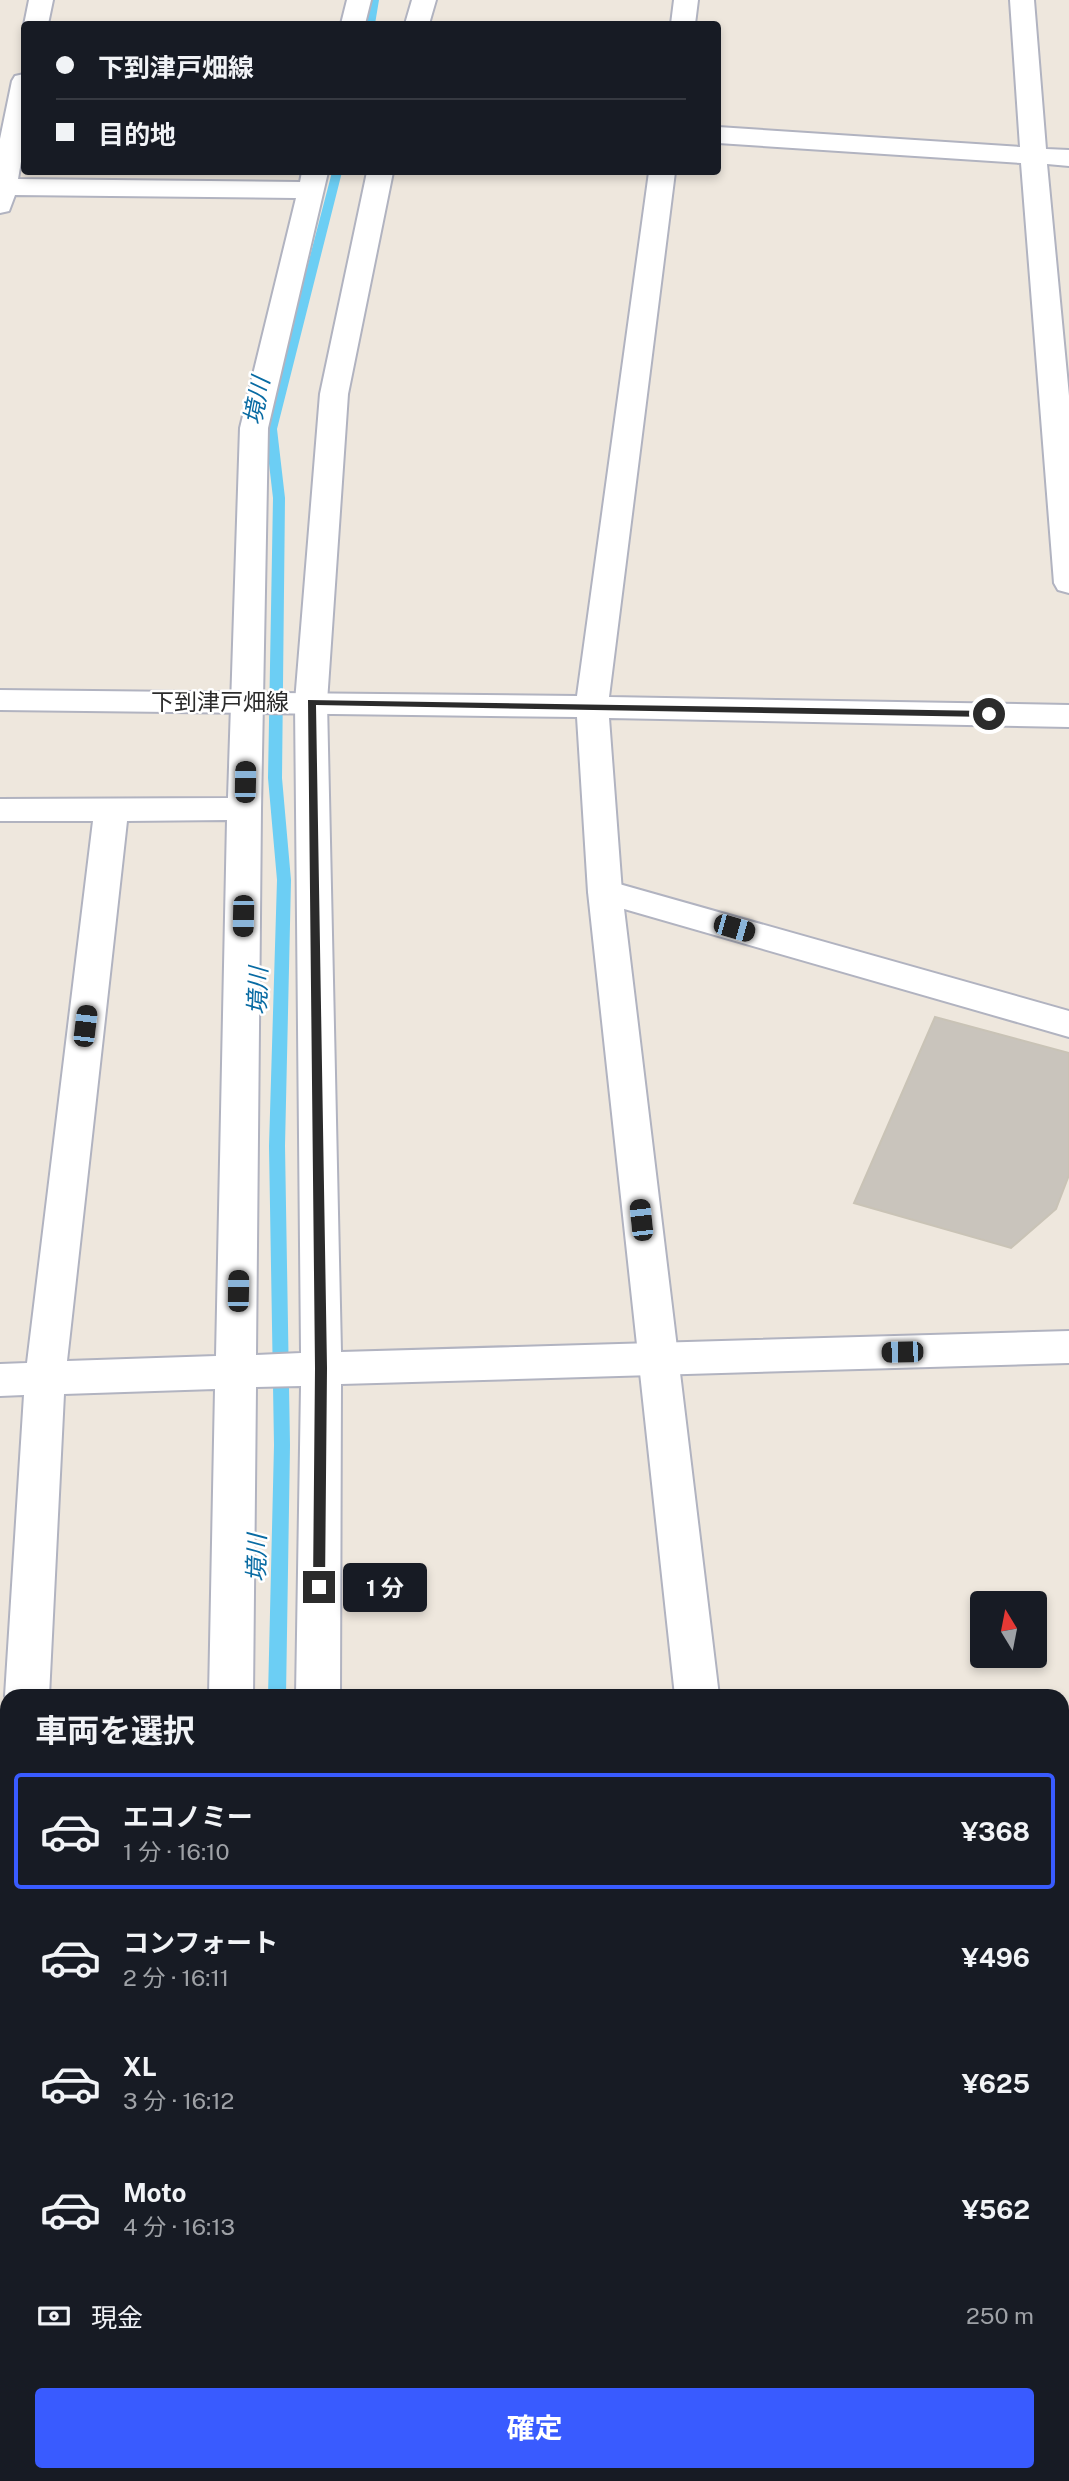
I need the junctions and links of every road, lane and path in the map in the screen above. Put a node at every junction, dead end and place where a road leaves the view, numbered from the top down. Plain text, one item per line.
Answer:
1 (41, 0) edge
2 (359, 0) edge
3 (424, 0) edge
4 (686, 0) edge
5 (1022, 0) edge
6 (37, 21) edge
7 (354, 21) edge
8 (418, 21) edge
9 (683, 21) edge
10 (21, 100) edge
11 (721, 135) edge
12 (1032, 155) junction
13 (1069, 158) edge
14 (379, 175) edge
15 (662, 175) edge
16 (312, 181) edge
17 (2, 196) edge
18 (1065, 435) edge
19 (1069, 583) edge
20 (0, 701) edge
21 (247, 702) junction
22 (312, 702) junction
23 (592, 708) junction
24 (1069, 716) edge
25 (244, 809) junction
26 (0, 810) edge
27 (110, 810) junction
28 (605, 892) junction
29 (1069, 1024) edge
30 (1068, 1354) edge
31 (656, 1357) junction
32 (321, 1368) junction
33 (237, 1371) junction
34 (45, 1378) junction
35 (0, 1380) edge
36 (27, 1689) edge
37 (231, 1689) edge
38 (318, 1689) edge
39 (696, 1689) edge

1 - 6 street
2 - 7 street
3 - 8 street
4 - 9 street
5 - 12 street
10 - 17 street
11 - 12 street
12 - 13 street
12 - 18 street
14 - 22 street
15 - 23 street
16 - 17 street
16 - 21 street
18 - 19 street
20 - 21 street, 下到津戸畑線
21 - 22 street, 下到津戸畑線
21 - 25 street
22 - 23 street, 下到津戸畑線
22 - 32 street
23 - 24 street, 下到津戸畑線
23 - 28 street
25 - 27 street
25 - 33 street
26 - 27 street
27 - 34 street
28 - 29 street
28 - 31 street
30 - 31 street
31 - 32 street
31 - 39 street
32 - 33 street
32 - 38 street
33 - 34 street
33 - 37 street
34 - 35 street
34 - 36 street

